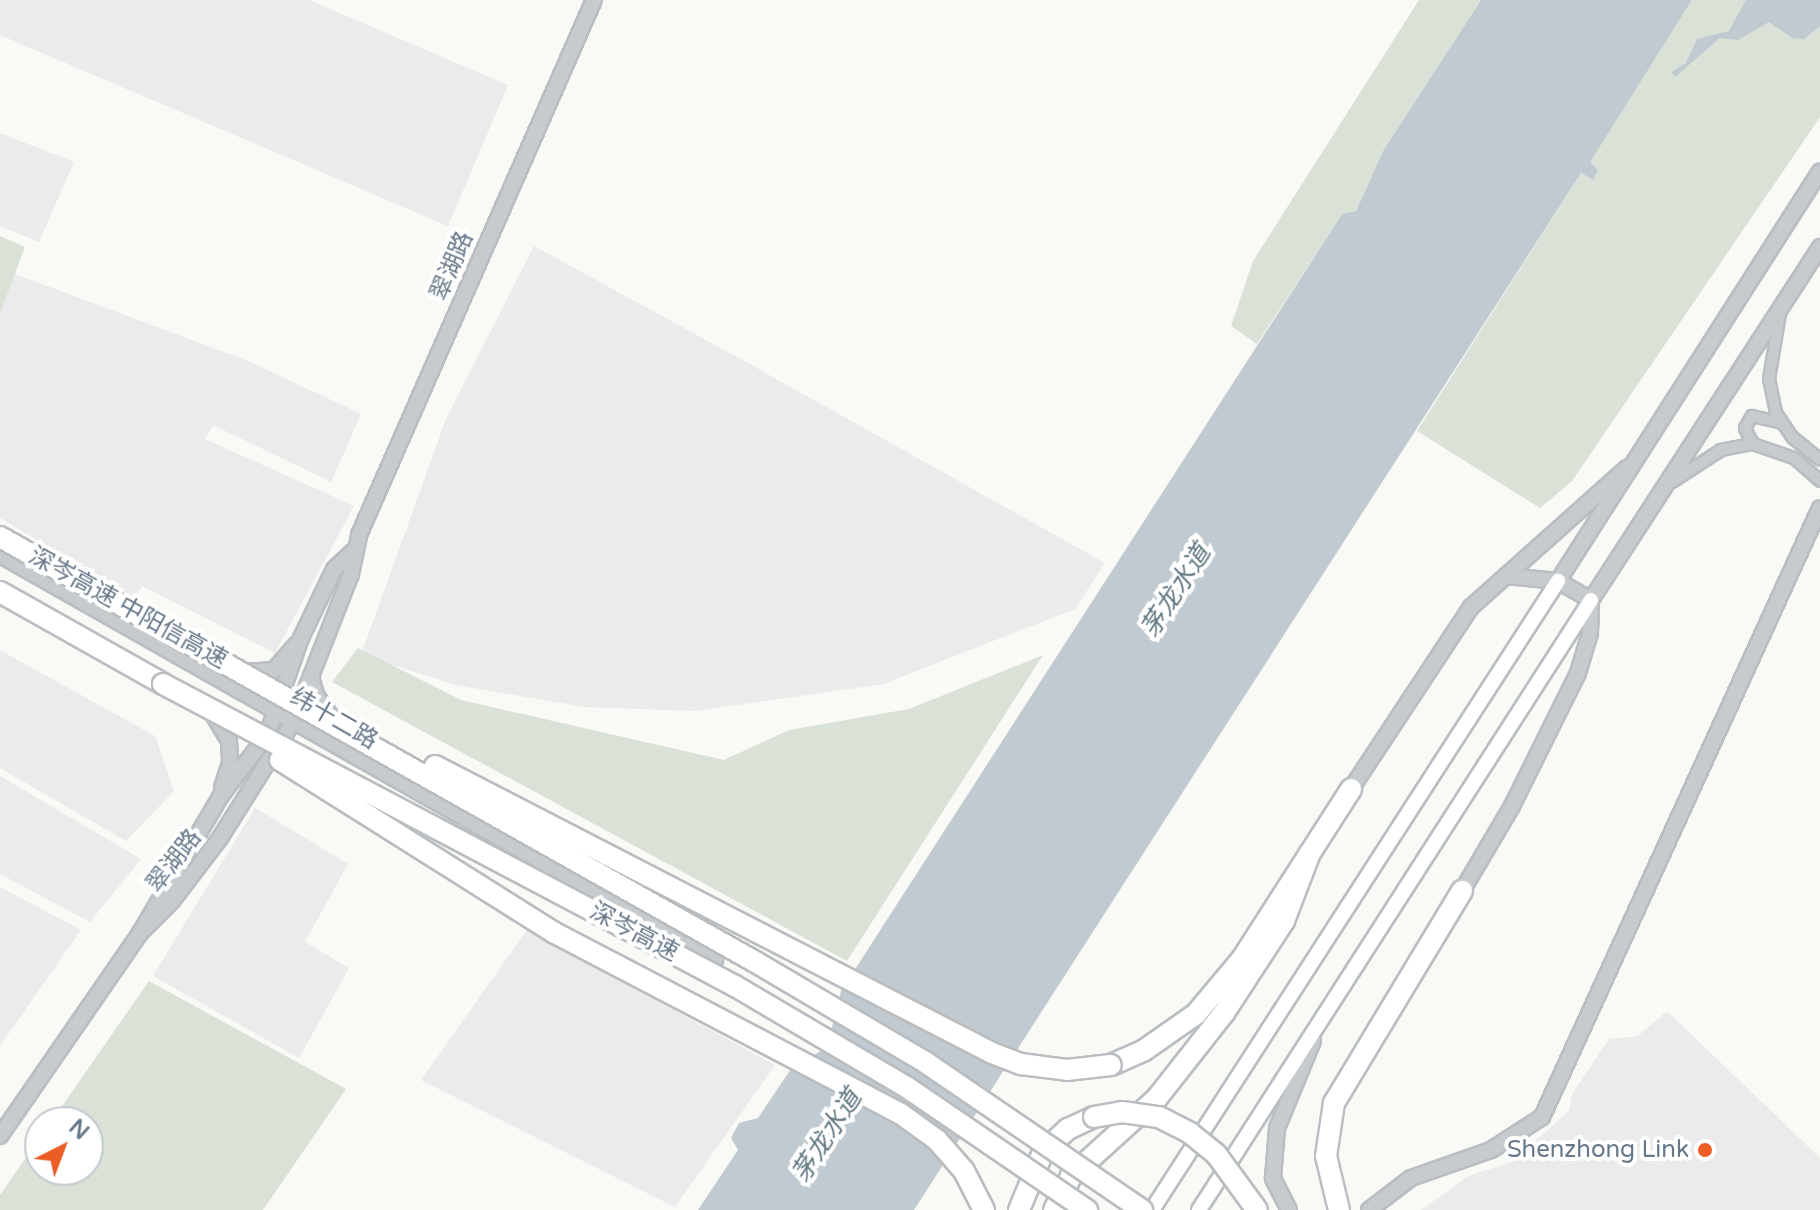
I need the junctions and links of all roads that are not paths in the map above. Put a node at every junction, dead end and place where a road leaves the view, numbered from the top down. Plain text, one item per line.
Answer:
1 (594, 0) edge
2 (1820, 172) edge
3 (1820, 247) edge
4 (1783, 305) junction
5 (1782, 423) junction
6 (1753, 444) junction
7 (1642, 454) junction
8 (1820, 460) edge
9 (1820, 481) edge
10 (1658, 493) junction
11 (1820, 508) edge
12 (0, 537) edge
13 (353, 551) junction
14 (0, 555) edge
15 (1501, 577) junction
16 (1558, 581) junction
17 (0, 589) edge
18 (1591, 600) junction
19 (301, 638) junction
20 (205, 671) junction
21 (311, 675) junction
22 (256, 678) junction
23 (163, 684) junction
24 (204, 700) junction
25 (277, 711) junction
26 (293, 722) junction
27 (267, 735) junction
28 (282, 743) junction
29 (357, 759) junction
30 (1351, 789) joint
31 (220, 797) junction
32 (247, 797) junction
33 (385, 801) junction
34 (1310, 853) junction
35 (1462, 891) joint
36 (646, 921) junction
37 (140, 933) junction
38 (715, 960) dead end
39 (1322, 1021) junction
40 (0, 1136) edge
41 (984, 1210) edge
42 (1019, 1210) edge
43 (1054, 1210) edge
44 (1087, 1210) edge
45 (1142, 1210) edge
46 (1152, 1210) edge
47 (1199, 1210) edge
48 (1257, 1210) edge
49 (1289, 1210) edge
50 (1339, 1210) edge
51 (1369, 1210) edge

1 - 13 street, 翠湖路
2 - 7 street
3 - 4 street
4 - 5 street
4 - 10 street
5 - 6 street
5 - 8 street
6 - 9 street
6 - 10 street
7 - 15 street
7 - 16 street
10 - 18 street
11 - 51 street
12 - 22 highway, 深岑高速 中阳信高速, bridge
13 - 19 street, 翠湖路
13 - 21 street, 翠湖路
14 - 20 street, 纬十二路
15 - 16 street
15 - 30 street
16 - 18 street
16 - 46 main road
17 - 23 highway, 深岑高速 中阳信高速
17 - 24 street
18 - 35 street
18 - 39 main road
19 - 20 street
19 - 25 street, 翠湖路
20 - 25 street, 纬十二路
21 - 26 street, 翠湖路
21 - 29 street
22 - 34 highway, bridge
22 - 45 highway, 深岑高速, bridge
23 - 41 highway, bridge
23 - 44 highway, 深岑高速, bridge
24 - 27 street
24 - 31 street
25 - 26 street, 纬十二路
25 - 27 street, 翠湖路
26 - 28 street, 翠湖路
26 - 29 street, 纬十二路
27 - 28 street
27 - 31 street, 翠湖路
28 - 32 street, 翠湖路
28 - 33 street
29 - 36 street, 纬十二路
30 - 34 highway
31 - 37 street, 翠湖路
32 - 33 street
32 - 37 street, 翠湖路
33 - 36 street
34 - 43 highway, bridge
35 - 50 highway
36 - 38 street, 纬十二路
37 - 40 street, 翠湖路
39 - 47 main road
39 - 49 street
42 - 48 highway, bridge

